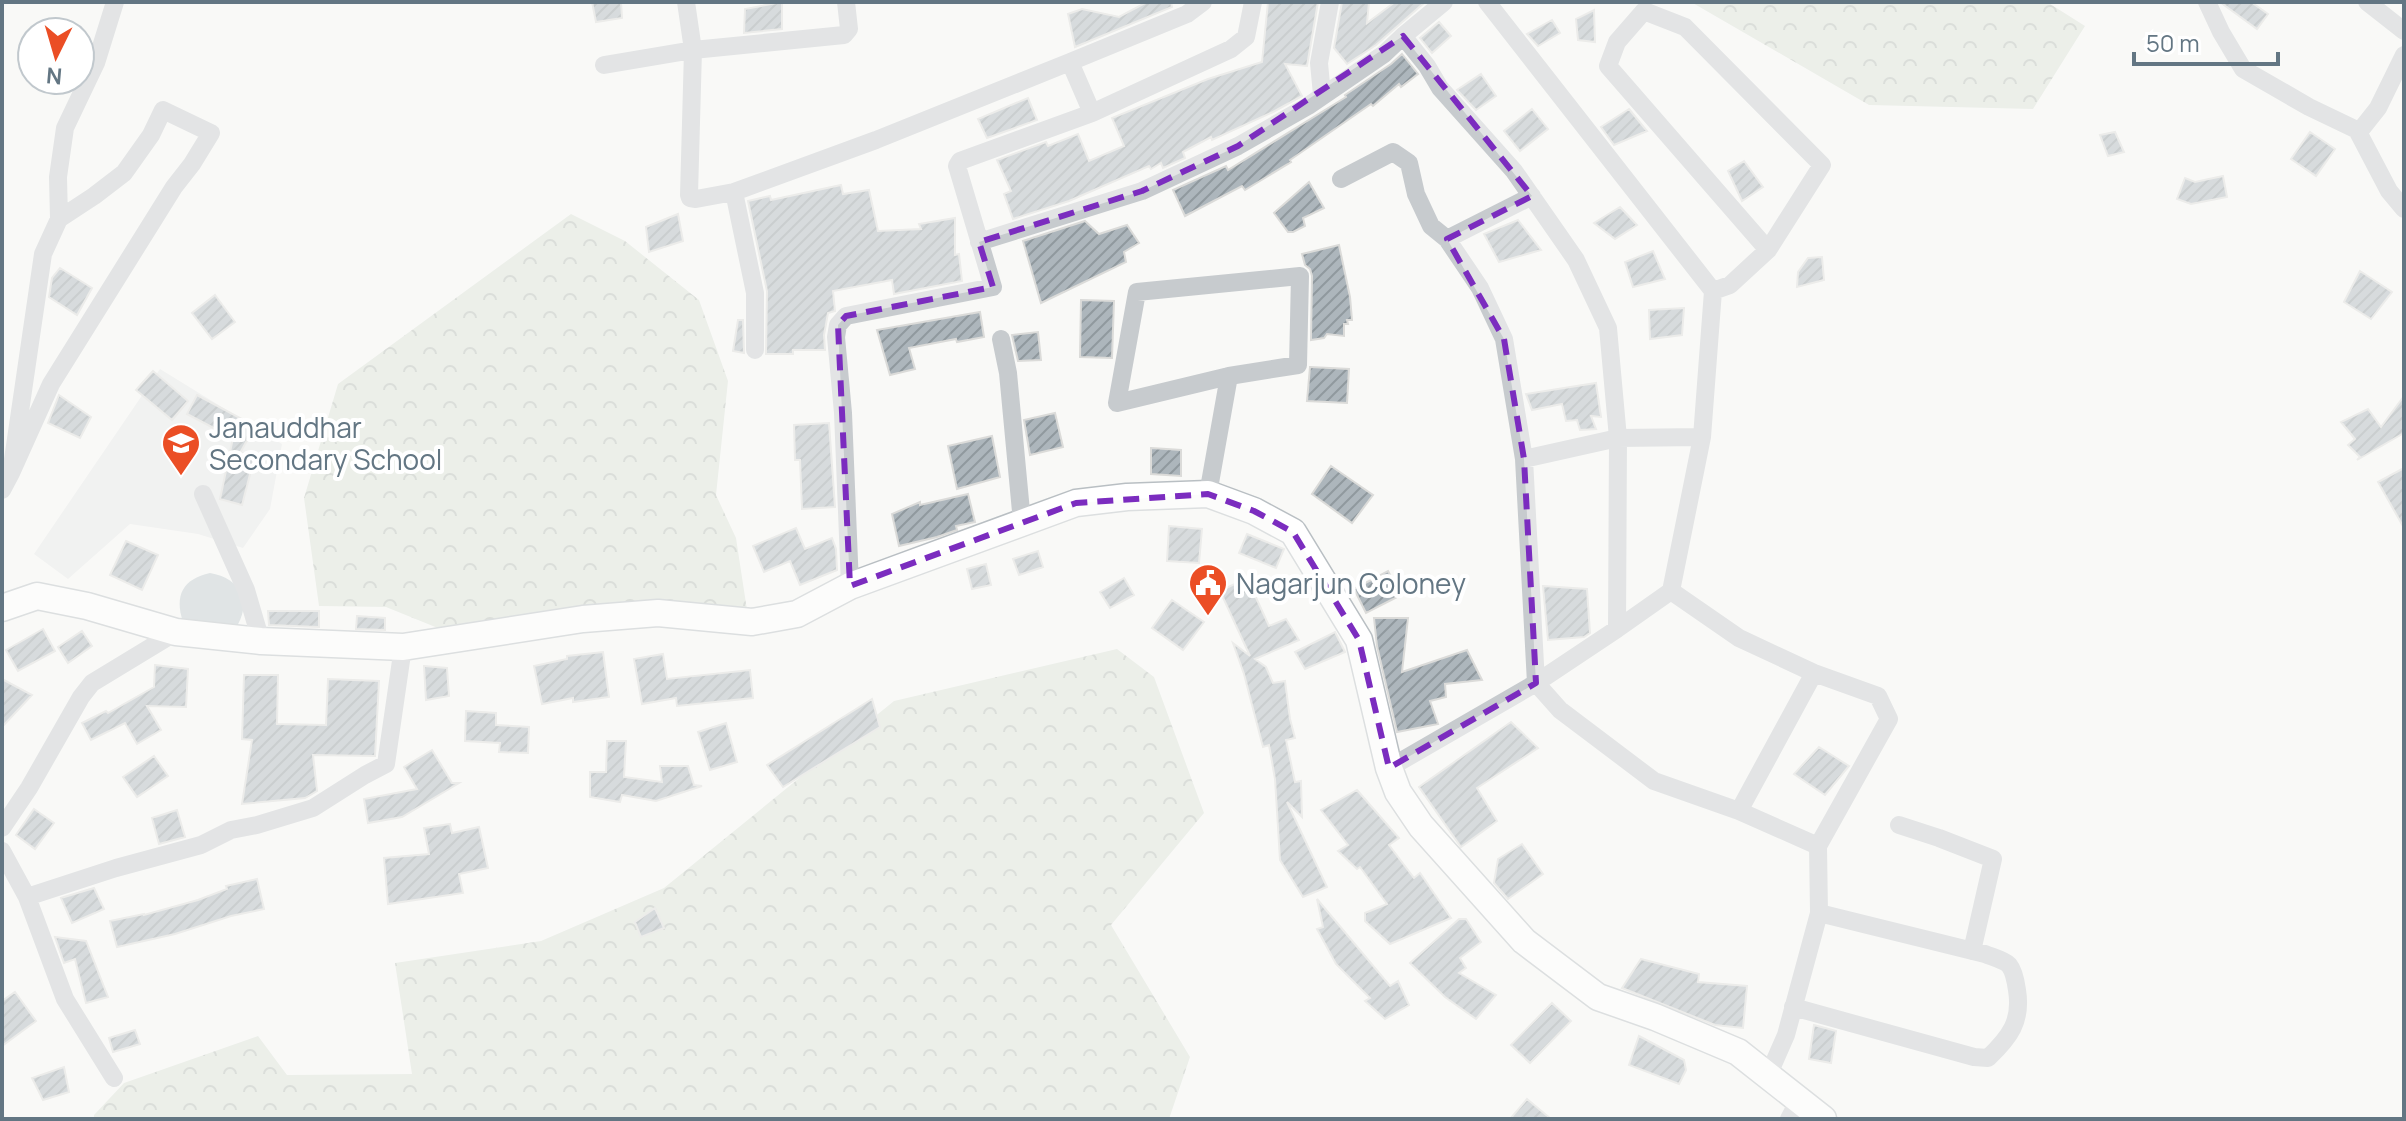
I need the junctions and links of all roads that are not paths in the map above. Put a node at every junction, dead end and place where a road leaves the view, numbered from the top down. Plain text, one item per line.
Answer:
1 (115, 2) edge
2 (686, 2) edge
3 (846, 2) edge
4 (1203, 2) edge
5 (1253, 2) edge
6 (1330, 2) edge
7 (1444, 2) edge
8 (1487, 2) edge
9 (2207, 2) edge
10 (2367, 2) edge
11 (2404, 31) edge
12 (1403, 36) junction
13 (693, 50) junction
14 (2404, 55) edge
15 (1070, 62) junction
16 (604, 65) dead end
17 (1322, 95) junction
18 (1092, 113) junction
19 (2357, 130) junction
20 (1341, 179) dead end
21 (734, 192) junction
22 (1532, 196) junction
23 (2404, 209) edge
24 (59, 219) junction
25 (1447, 239) junction
26 (979, 242) junction
27 (1768, 250) junction
28 (1713, 291) junction
29 (1001, 339) dead end
30 (755, 350) dead end
31 (1229, 376) junction
32 (1702, 437) junction
33 (1618, 438) junction
34 (1524, 459) junction
35 (5, 478) edge
36 (203, 494) dead end
37 (1208, 494) junction
38 (1022, 522) junction
39 (850, 586) junction
40 (1671, 591) junction
41 (2, 608) edge
42 (1617, 629) junction
43 (176, 632) junction
44 (261, 641) junction
45 (403, 647) junction
46 (1814, 673) junction
47 (1536, 683) junction
48 (1389, 768) junction
49 (1739, 811) junction
50 (1899, 825) dead end
51 (2, 828) edge
52 (1818, 846) junction
53 (2, 851) edge
54 (27, 897) junction
55 (1819, 913) junction
56 (1972, 951) junction
57 (1793, 1007) junction
58 (1768, 1076) junction
59 (114, 1078) dead end
60 (1794, 1109) edge
61 (1823, 1119) edge

1 - 24 street
2 - 13 street
3 - 13 street
4 - 15 street
5 - 18 street
6 - 17 street
7 - 12 street
8 - 28 street
9 - 19 street
10 - 11 street
12 - 17 street
12 - 22 street
13 - 16 street
13 - 21 street
14 - 19 street
15 - 18 street
15 - 21 street
17 - 26 street
18 - 26 street
19 - 23 street
20 - 25 street
21 - 30 street
22 - 25 street
22 - 33 street
24 - 35 street
24 - 35 street
25 - 34 street
26 - 39 street
27 - 27 street
27 - 28 street
28 - 32 street
29 - 38 street
31 - 31 street
31 - 37 street
32 - 33 street
32 - 40 street
33 - 34 street
33 - 42 street
34 - 47 street
36 - 44 street
37 - 38 main road
37 - 48 main road
38 - 39 main road
39 - 45 main road
40 - 42 street
40 - 46 street
41 - 43 main road
42 - 47 street
43 - 44 main road
43 - 51 street
44 - 45 main road
45 - 54 street
46 - 49 street
46 - 52 street
47 - 48 street
47 - 49 street
48 - 58 main road
49 - 52 street
50 - 56 street
52 - 55 street
53 - 54 street
54 - 59 street
55 - 56 street
55 - 57 street
56 - 57 street
57 - 58 street
58 - 60 main road
60 - 61 main road

